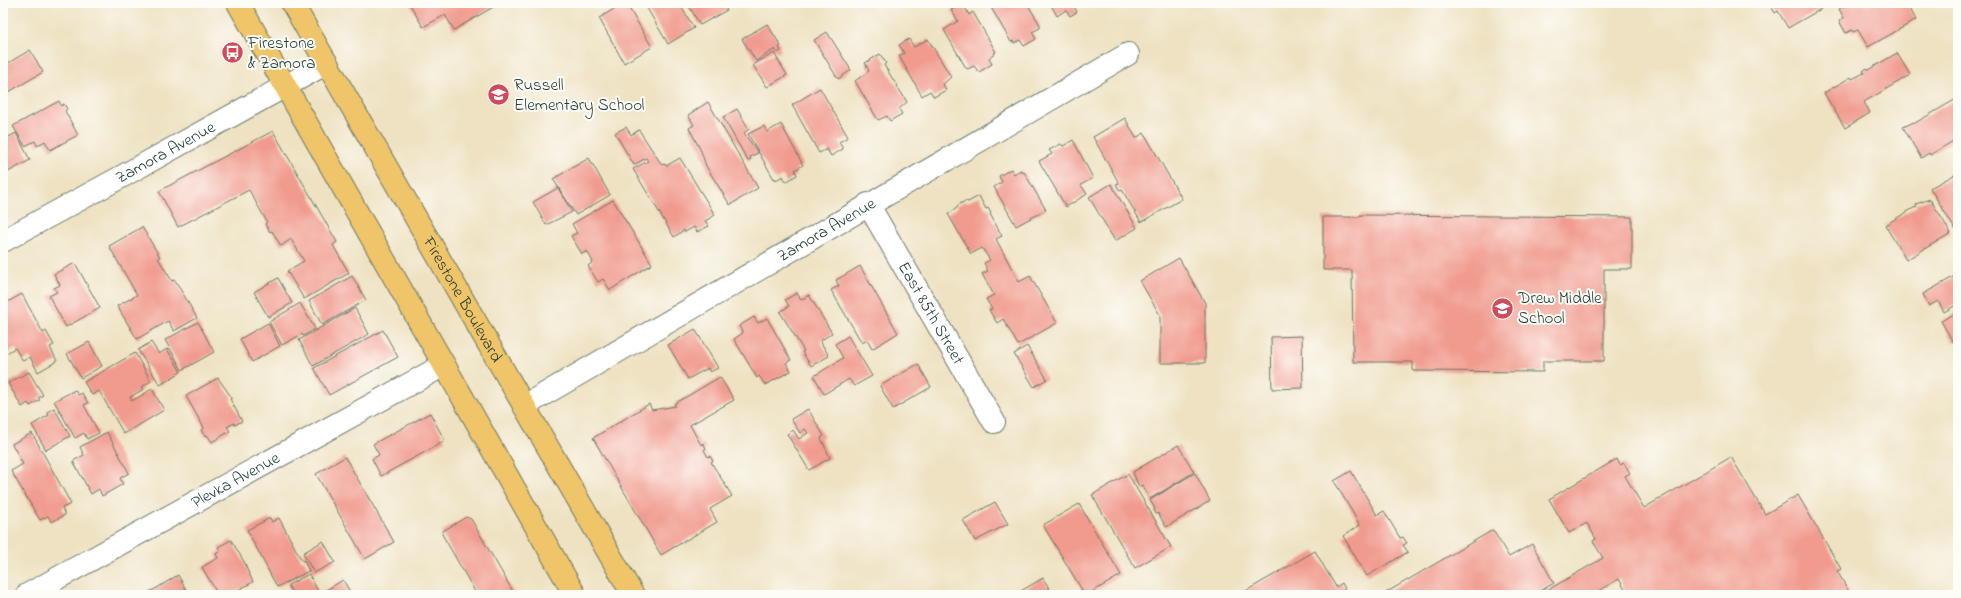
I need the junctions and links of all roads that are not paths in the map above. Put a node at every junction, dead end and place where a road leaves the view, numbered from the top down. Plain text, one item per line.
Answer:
1 (238, 3) edge
2 (292, 3) edge
3 (1128, 54) dead end
4 (327, 63) junction
5 (285, 86) junction
6 (868, 204) junction
7 (3, 241) edge
8 (444, 366) junction
9 (524, 406) junction
10 (994, 422) dead end
11 (27, 595) edge
12 (575, 595) edge
13 (633, 595) edge

1 - 5 main road
2 - 4 main road, Firestone Boulevard
3 - 6 street, Zamora Avenue
4 - 5 street, Zamora Avenue
4 - 9 main road, Firestone Boulevard
5 - 7 street, Zamora Avenue
5 - 8 main road
6 - 9 street, Zamora Avenue
6 - 10 street, East 85th Street
8 - 11 street, Plevka Avenue
8 - 12 main road
9 - 13 main road, Firestone Boulevard

